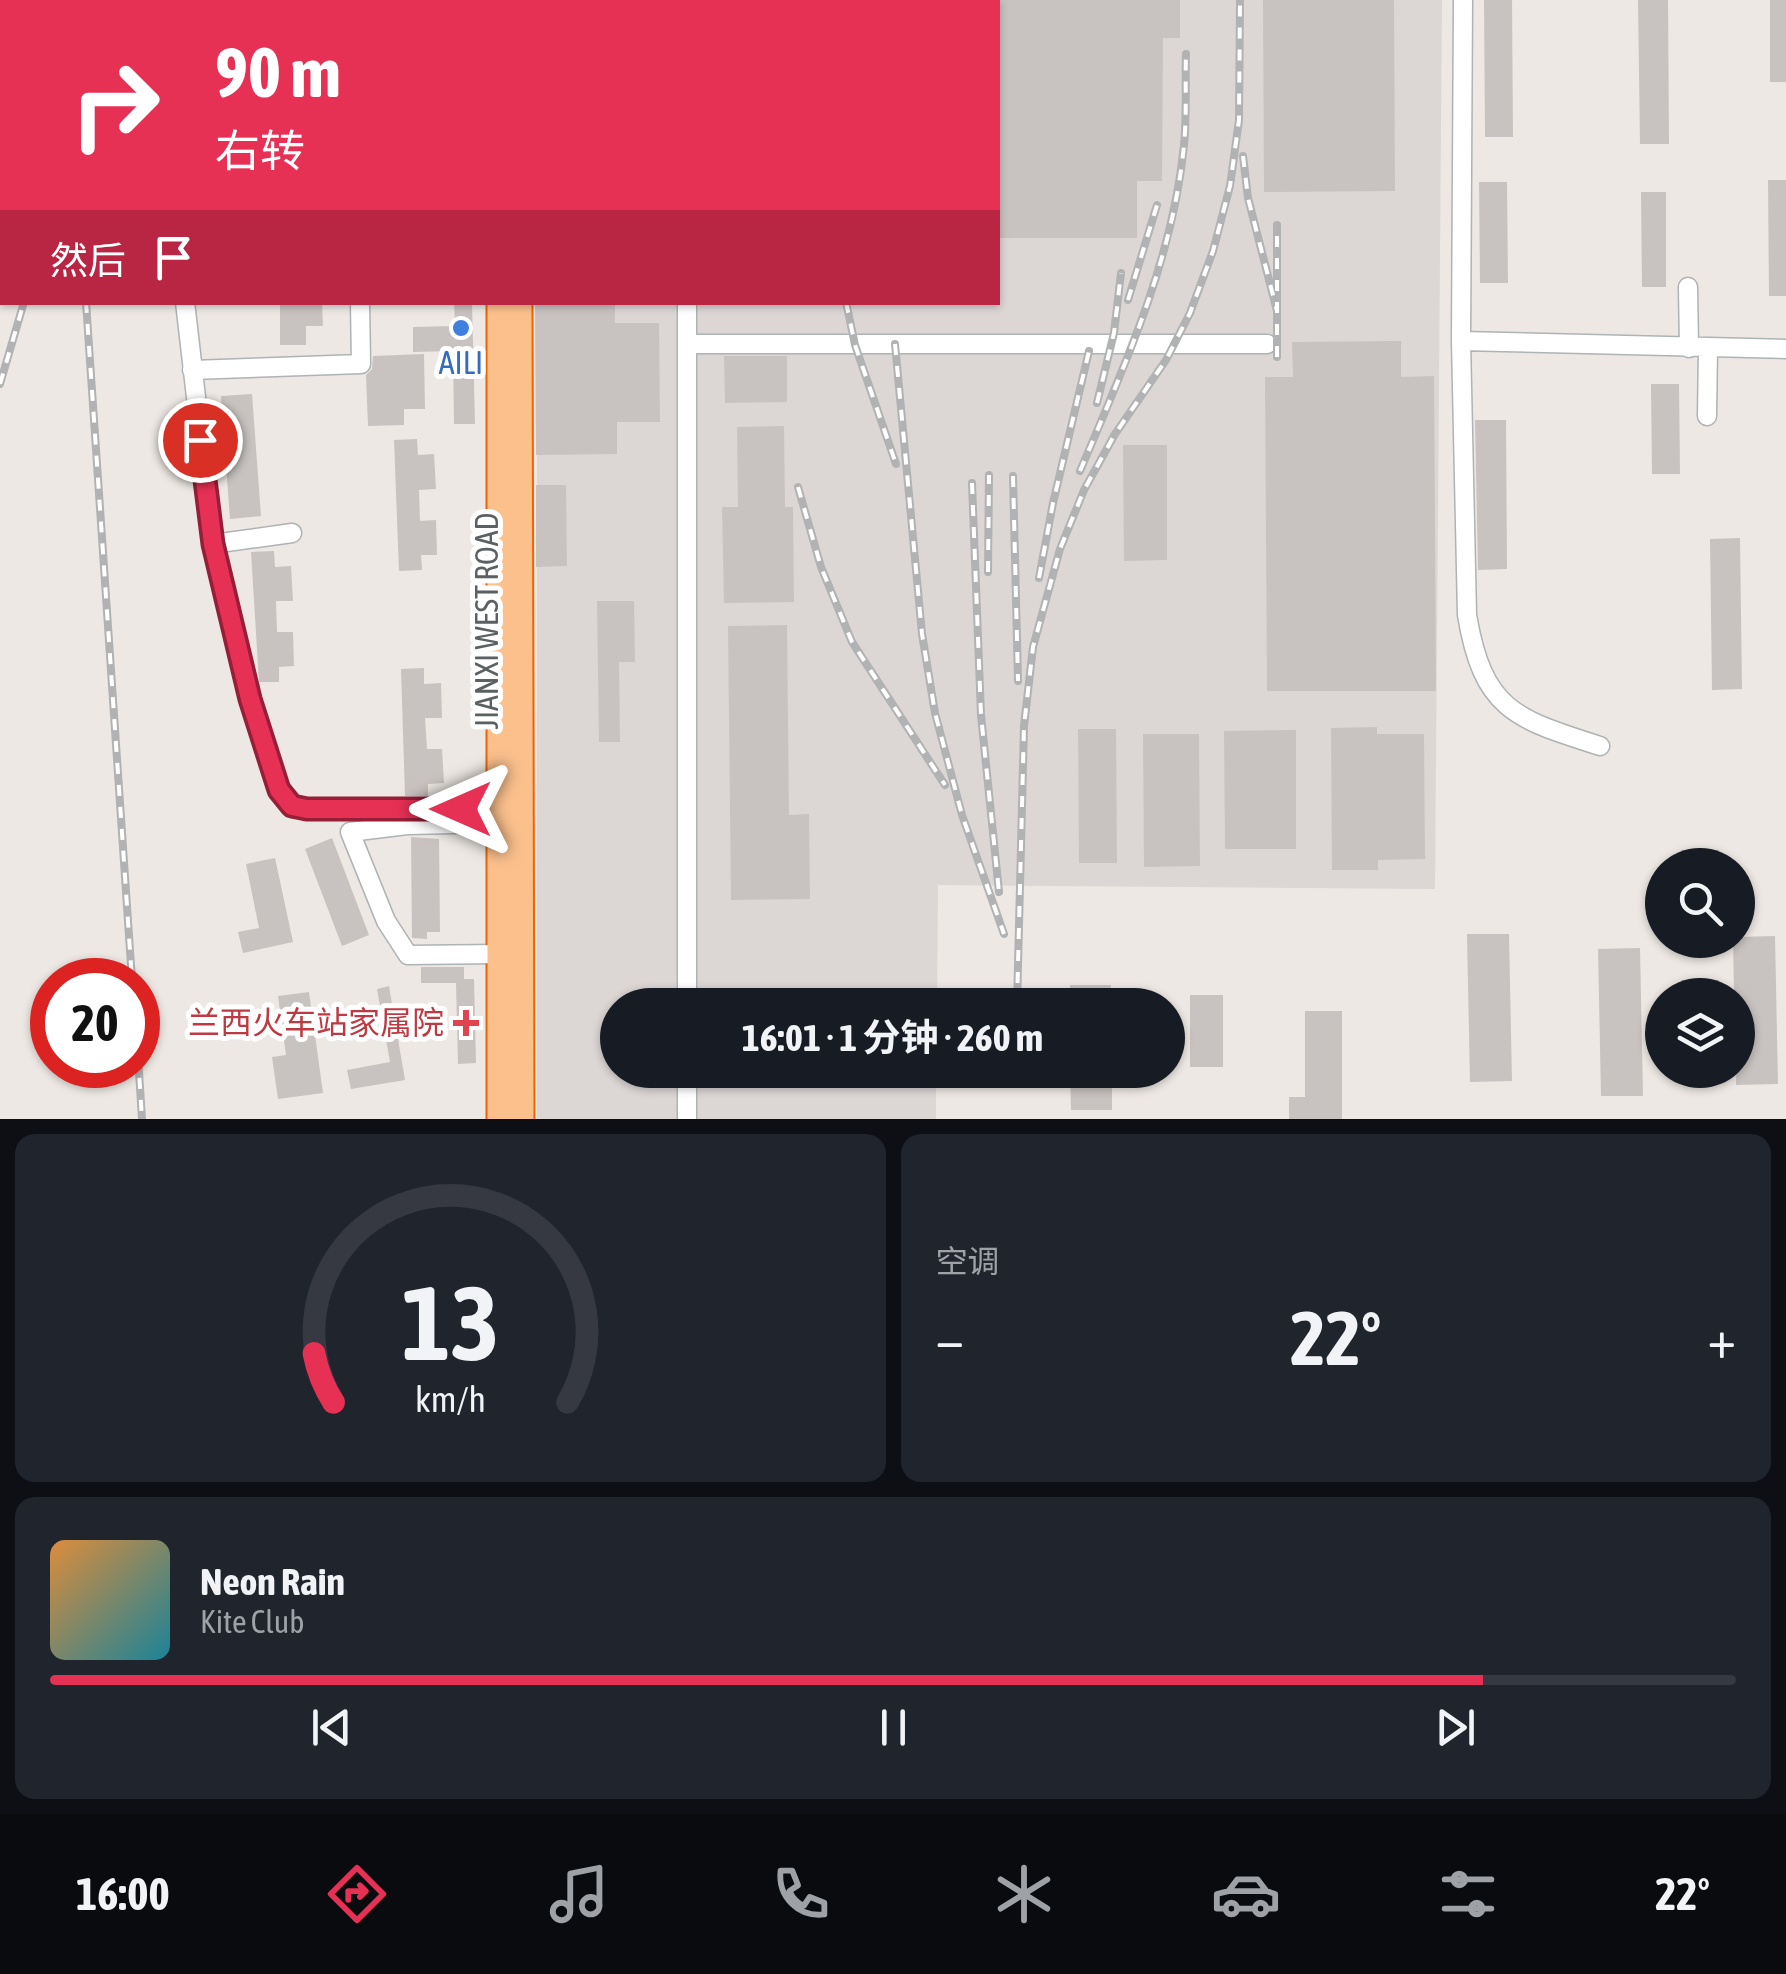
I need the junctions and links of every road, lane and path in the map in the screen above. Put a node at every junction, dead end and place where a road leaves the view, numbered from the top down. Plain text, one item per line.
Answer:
1 (1462, 0) edge
2 (1688, 286) dead end
3 (186, 305) edge
4 (360, 305) edge
5 (500, 305) edge
6 (519, 305) edge
7 (687, 305) edge
8 (1460, 341) junction
9 (687, 344) junction
10 (1268, 344) dead end
11 (1699, 349) junction
12 (1786, 349) edge
13 (192, 370) junction
14 (1707, 416) dead end
15 (292, 532) dead end
16 (213, 544) junction
17 (1600, 746) dead end
18 (500, 816) junction
19 (500, 954) junction
20 (687, 988) edge
21 (687, 1088) edge
22 (500, 1119) edge
23 (522, 1119) edge
24 (687, 1119) edge

1 - 8 street
2 - 11 street
3 - 13 street
4 - 13 street
5 - 18 highway, JIANXI WEST ROAD
6 - 23 highway, JIANXI WEST ROAD
7 - 9 street
8 - 11 street
8 - 17 street
9 - 10 street
9 - 20 street
11 - 12 street
11 - 14 street
13 - 16 street
15 - 16 street
16 - 18 street
18 - 19 highway, JIANXI WEST ROAD
18 - 19 street
19 - 22 highway, JIANXI WEST ROAD
21 - 24 street

